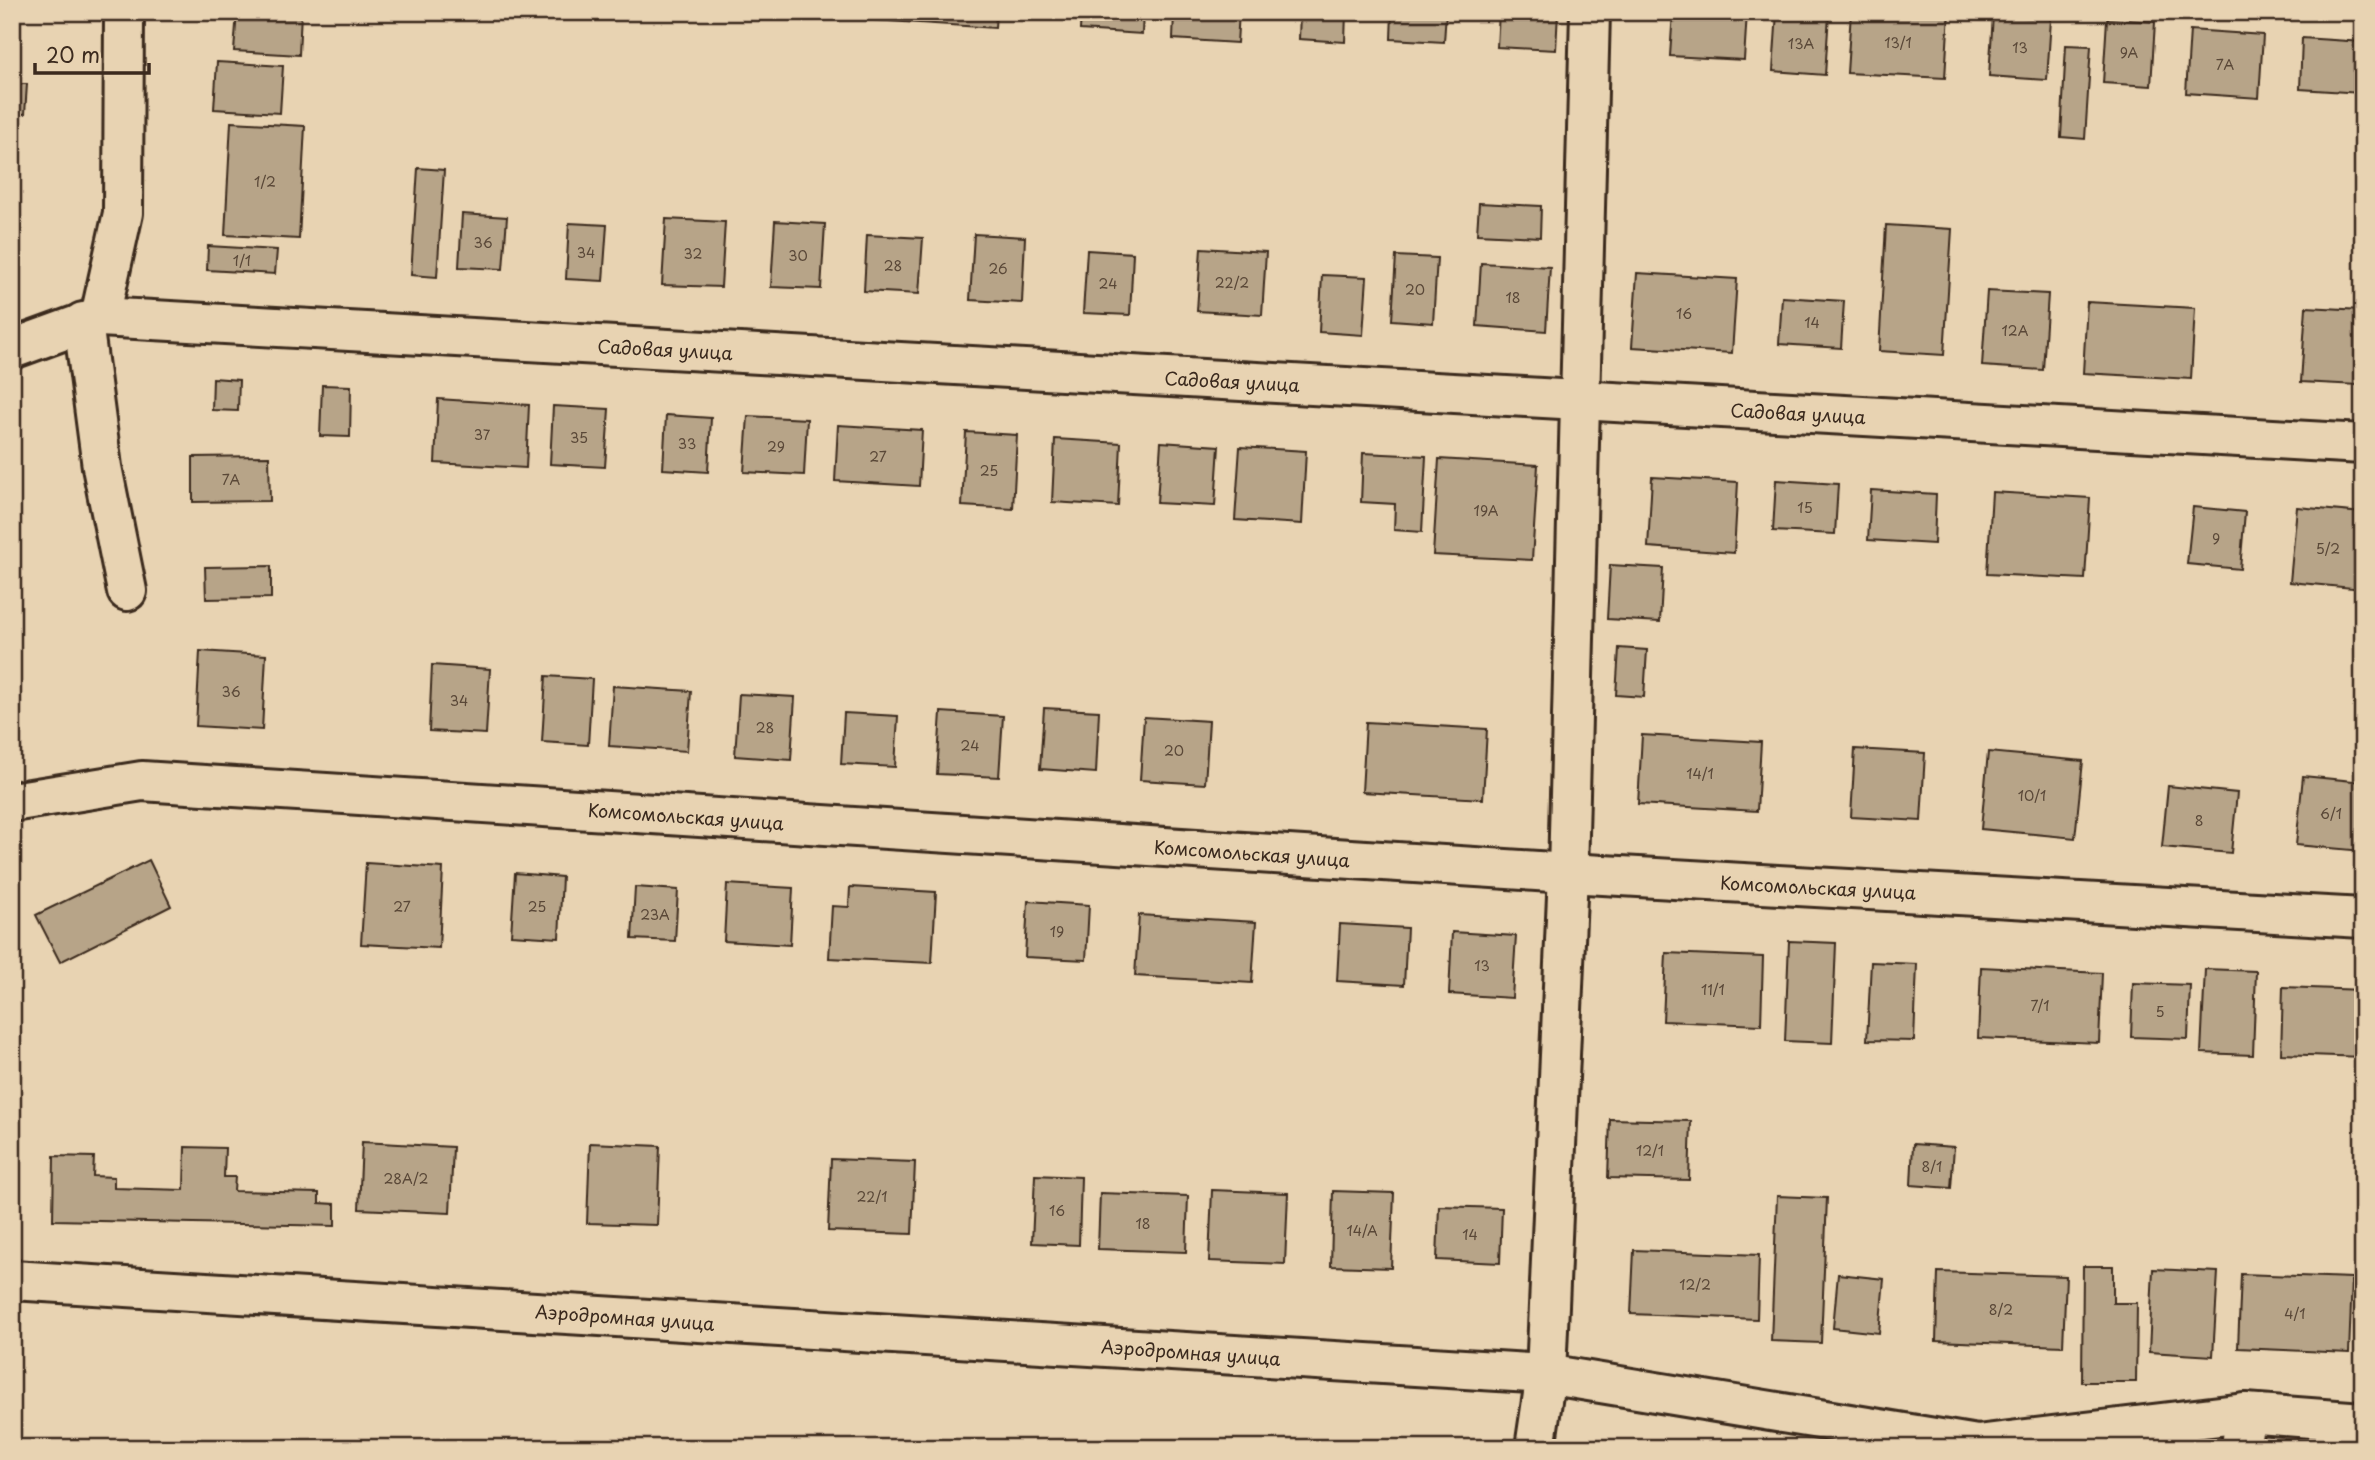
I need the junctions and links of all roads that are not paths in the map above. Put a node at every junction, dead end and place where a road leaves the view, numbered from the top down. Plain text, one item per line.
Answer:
1 (124, 12) edge
2 (1590, 12) edge
3 (92, 320) junction
4 (12, 349) edge
5 (1579, 401) junction
6 (2363, 444) edge
7 (127, 591) dead end
8 (12, 802) edge
9 (1568, 873) junction
10 (2363, 918) edge
11 (12, 1280) edge
12 (1546, 1374) junction
13 (2363, 1422) edge
14 (2243, 1431) edge
15 (1977, 1446) edge
16 (1535, 1448) edge

1 - 3 street
2 - 5 street
3 - 4 street
3 - 5 street, Садовая улица
3 - 7 street
5 - 6 street, Садовая улица
5 - 9 street
8 - 9 street, Комсомольская улица
9 - 10 street, Комсомольская улица
9 - 12 street
11 - 12 street, Аэродромная улица
12 - 15 street, Аэродромная улица
12 - 16 street
13 - 14 street, Аэродромная улица
14 - 15 street, Аэродромная улица

